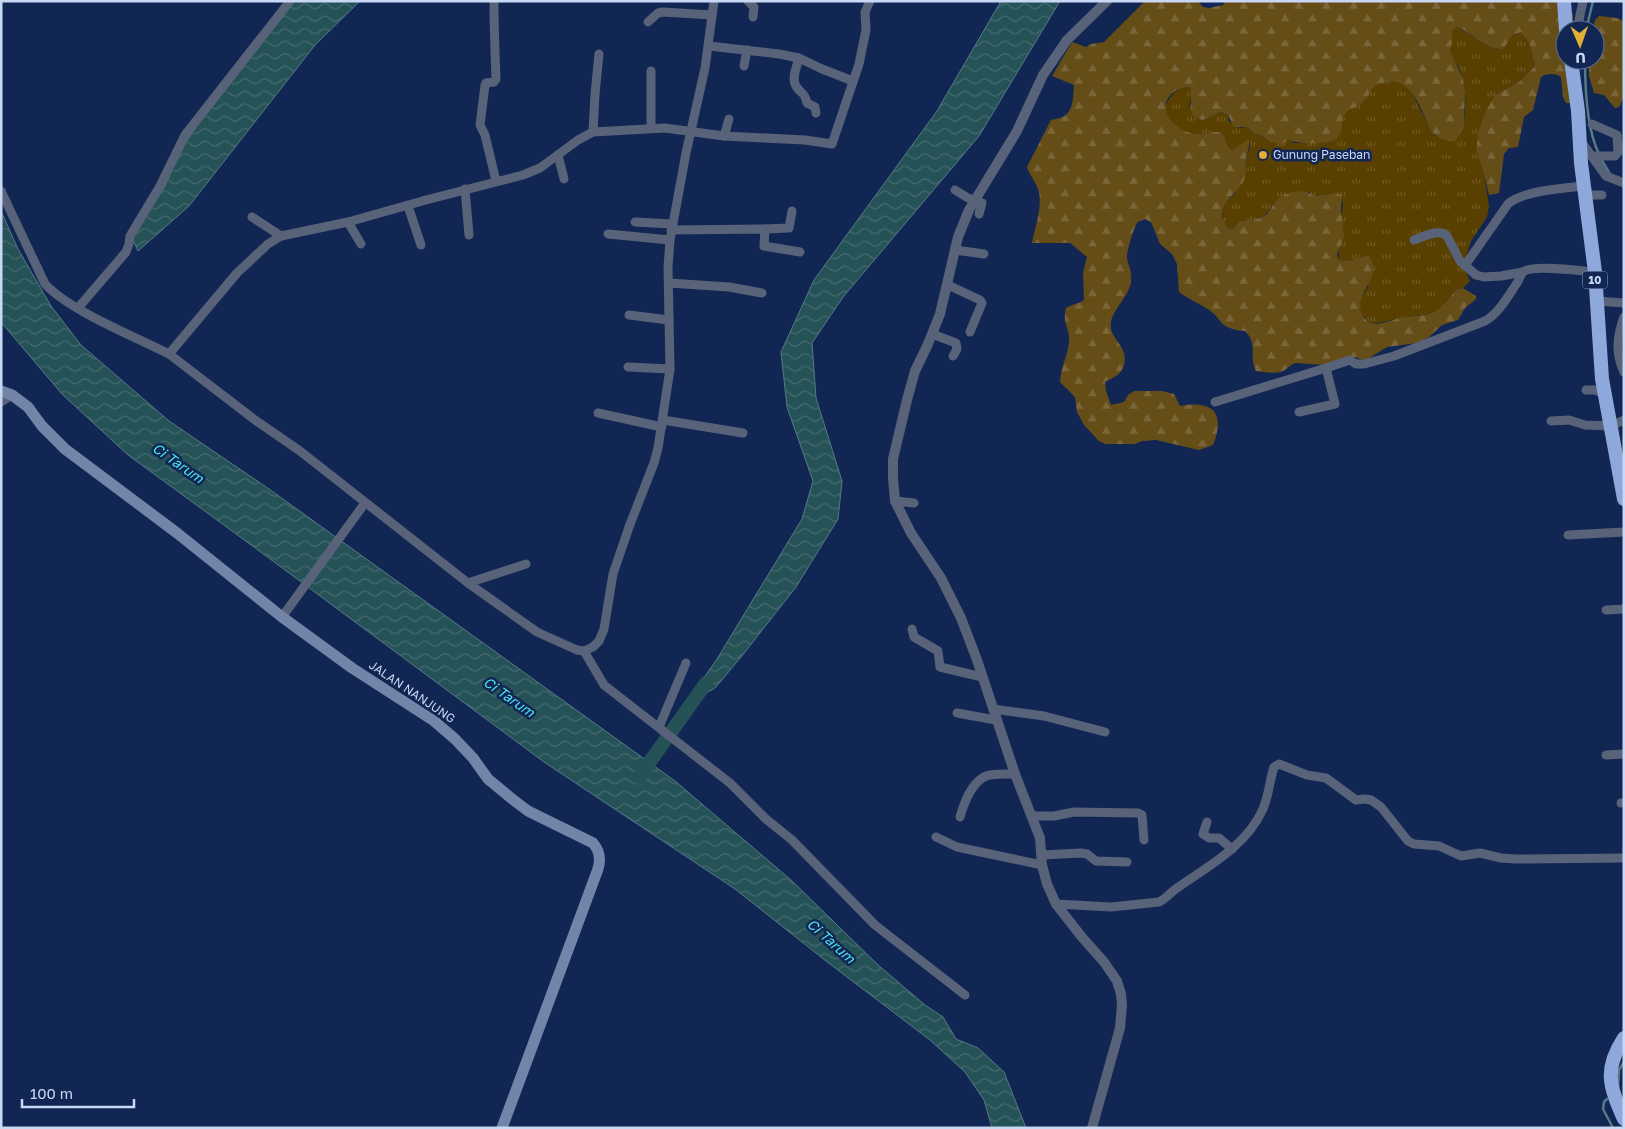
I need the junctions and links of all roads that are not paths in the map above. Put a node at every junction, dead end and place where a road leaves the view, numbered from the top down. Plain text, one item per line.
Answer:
1 (290, 1) edge
2 (494, 1) edge
3 (714, 1) edge
4 (748, 1) edge
5 (870, 1) edge
6 (1107, 1) edge
7 (1564, 1) edge
8 (1583, 1) edge
9 (712, 15) junction
10 (753, 18) dead end
11 (1565, 20) edge
12 (1579, 20) edge
13 (648, 22) dead end
14 (709, 46) junction
15 (747, 50) junction
16 (599, 54) dead end
17 (799, 58) junction
18 (744, 66) dead end
19 (1573, 70) edge
20 (651, 71) dead end
21 (853, 81) junction
22 (816, 113) dead end
23 (729, 119) dead end
24 (1592, 124) dead end
25 (651, 128) junction
26 (692, 131) junction
27 (594, 132) junction
28 (724, 136) junction
29 (1580, 140) junction
30 (558, 155) junction
31 (1597, 156) junction
32 (564, 178) dead end
33 (496, 181) junction
34 (1624, 183) edge
35 (465, 189) junction
36 (955, 190) dead end
37 (1585, 190) junction
38 (1, 191) edge
39 (1602, 194) dead end
40 (408, 206) junction
41 (976, 210) junction
42 (792, 211) dead end
43 (252, 217) dead end
44 (348, 222) junction
45 (635, 222) dead end
46 (672, 227) junction
47 (765, 229) junction
48 (608, 234) dead end
49 (469, 235) dead end
50 (281, 236) junction
51 (670, 240) junction
52 (1414, 240) dead end
53 (361, 244) dead end
54 (421, 245) dead end
55 (955, 250) junction
56 (800, 252) dead end
57 (984, 254) dead end
58 (1466, 264) junction
59 (1523, 272) junction
60 (1595, 272) junction
61 (669, 283) junction
62 (948, 286) junction
63 (762, 293) dead end
64 (1596, 301) junction
65 (1624, 303) edge
66 (78, 308) junction
67 (629, 314) dead end
68 (1624, 317) edge
69 (669, 320) junction
70 (970, 332) dead end
71 (932, 334) junction
72 (169, 354) junction
73 (953, 356) dead end
74 (628, 367) dead end
75 (1326, 368) junction
76 (670, 369) junction
77 (1624, 372) edge
78 (1586, 390) dead end
79 (7, 393) edge
80 (1604, 394) junction
81 (1, 402) edge
82 (1215, 402) dead end
83 (1299, 412) dead end
84 (598, 413) dead end
85 (1624, 420) edge
86 (1551, 421) dead end
87 (663, 423) junction
88 (1611, 426) junction
89 (742, 433) dead end
90 (1622, 473) edge
91 (1624, 499) edge
92 (895, 502) junction
93 (365, 503) junction
94 (914, 503) dead end
95 (1624, 532) edge
96 (1568, 535) dead end
97 (526, 564) dead end
98 (468, 583) junction
99 (1624, 609) edge
100 (1606, 610) dead end
101 (282, 617) junction
102 (912, 629) dead end
103 (584, 651) junction
104 (686, 663) dead end
105 (982, 677) junction
106 (993, 708) junction
107 (957, 713) dead end
108 (996, 720) junction
109 (658, 727) junction
110 (1105, 732) dead end
111 (1606, 754) dead end
112 (1624, 754) edge
113 (1015, 774) junction
114 (960, 816) dead end
115 (1032, 816) junction
116 (1207, 822) dead end
117 (936, 837) dead end
118 (1144, 840) dead end
119 (1232, 849) junction
120 (1624, 858) edge
121 (1042, 860) junction
122 (1127, 862) dead end
123 (1056, 904) junction
124 (965, 995) dead end
125 (1624, 1038) edge
126 (1624, 1119) edge
127 (502, 1128) edge
128 (1092, 1128) edge

1 - 66 street
2 - 33 street
3 - 9 street
4 - 10 street
5 - 21 street
6 - 41 street
7 - 11 highway
8 - 12 street
9 - 13 street
9 - 14 street
14 - 15 street
14 - 26 street
15 - 17 street
15 - 18 street
16 - 27 street
17 - 21 street
17 - 22 street
19 - 29 highway, 10
20 - 25 street
21 - 28 street
23 - 28 street
24 - 31 street
25 - 26 street
25 - 27 street
26 - 28 street
26 - 46 street
27 - 30 street
29 - 31 street
29 - 37 highway, 10
30 - 32 street
30 - 33 street
31 - 34 street
33 - 35 street
35 - 40 street
35 - 49 street
36 - 41 street
37 - 39 street
37 - 58 street
37 - 60 highway, 10
38 - 66 street
40 - 44 street
40 - 54 street
41 - 55 street
42 - 47 street
43 - 50 street
44 - 50 street
44 - 53 street
45 - 46 street
46 - 47 street
46 - 51 street
47 - 56 street
48 - 51 street
50 - 72 street
51 - 61 street
52 - 58 street
55 - 57 street
55 - 62 street
58 - 59 street
59 - 60 street
59 - 75 street
60 - 64 highway, 10
61 - 63 street
61 - 69 street
62 - 70 street
62 - 71 street
64 - 65 street
64 - 80 highway, 10
66 - 72 street
67 - 69 street
68 - 77 street
69 - 76 street
71 - 73 street
71 - 92 street
72 - 93 street
74 - 76 street
75 - 82 street
75 - 83 street
76 - 87 street
78 - 80 street
79 - 81 street
79 - 101 main road, JALAN NANJUNG
80 - 88 highway, 10
84 - 87 street
85 - 88 street
86 - 88 street
87 - 89 street
87 - 103 street
88 - 90 highway, 10
90 - 91 highway, 10
92 - 94 street
92 - 105 street
93 - 98 street
93 - 101 street
95 - 96 street
97 - 98 street
98 - 103 street
99 - 100 street
101 - 127 main road, JALAN NANJUNG
102 - 105 street
103 - 109 street
104 - 109 street
105 - 106 street
106 - 108 street
106 - 110 street
107 - 108 street
108 - 113 street
109 - 124 street
111 - 112 street
113 - 114 street
113 - 115 street
115 - 118 street
115 - 121 street
116 - 119 street
117 - 121 street
119 - 120 street
119 - 123 street
121 - 122 street
121 - 123 street
123 - 128 street
125 - 126 highway

